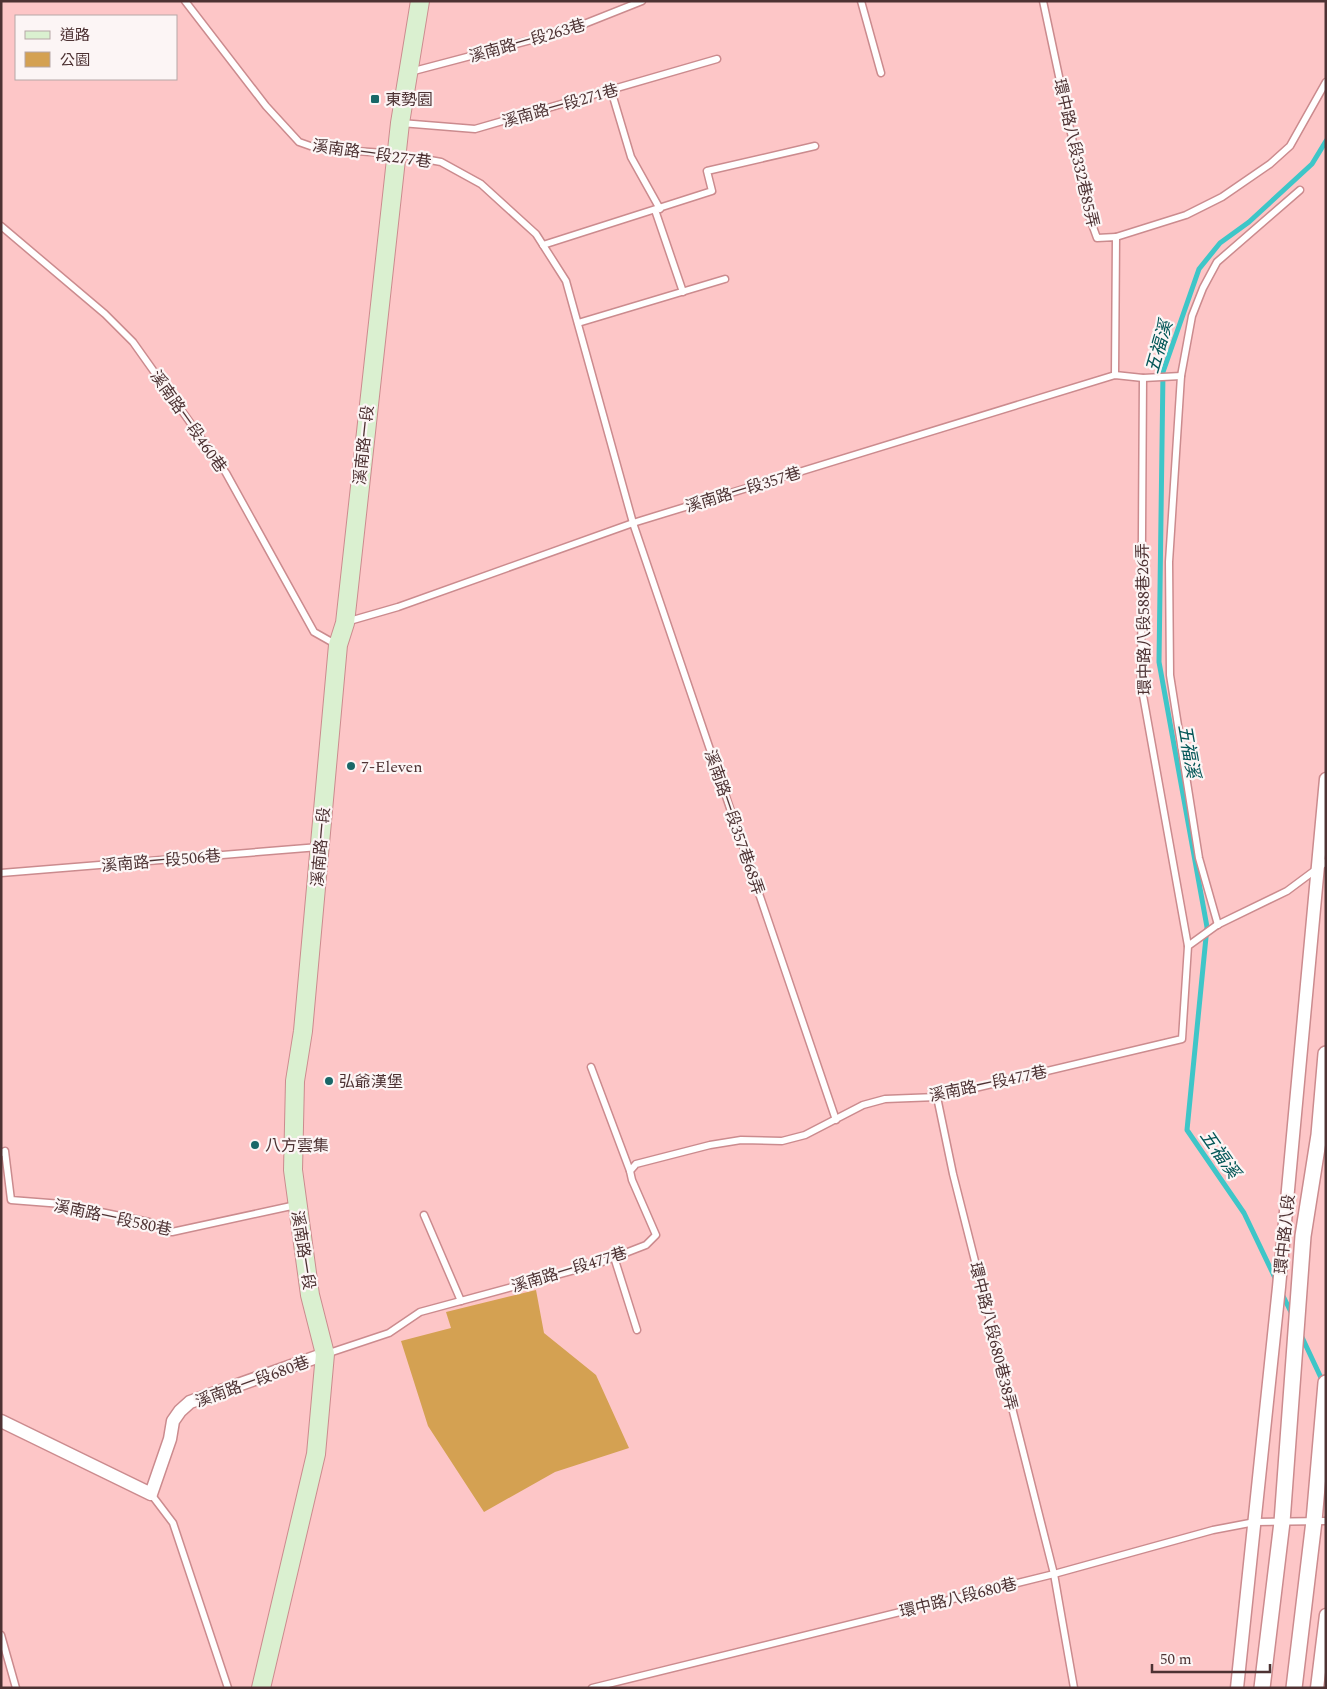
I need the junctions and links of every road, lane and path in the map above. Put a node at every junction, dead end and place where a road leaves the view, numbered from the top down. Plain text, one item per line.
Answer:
1 (185, 1) edge
2 (420, 1) edge
3 (642, 1) edge
4 (862, 1) edge
5 (1043, 1) edge
6 (717, 59) dead end
7 (410, 72) junction
8 (881, 73) dead end
9 (1326, 82) edge
10 (611, 90) junction
11 (400, 123) junction
12 (815, 146) dead end
13 (397, 154) junction
14 (1300, 190) dead end
15 (657, 209) junction
16 (1, 226) edge
17 (1116, 237) junction
18 (543, 245) junction
19 (724, 279) dead end
20 (683, 292) junction
21 (578, 323) junction
22 (1114, 375) junction
23 (1180, 376) junction
24 (1144, 378) junction
25 (633, 523) junction
26 (345, 622) junction
27 (338, 645) junction
28 (1326, 779) edge
29 (320, 846) junction
30 (1322, 864) edge
31 (1, 873) edge
32 (1218, 925) junction
33 (1188, 945) junction
34 (1182, 1039) joint
35 (1326, 1054) edge
36 (591, 1067) dead end
37 (937, 1097) junction
38 (836, 1120) junction
39 (1, 1153) edge
40 (630, 1171) junction
41 (296, 1205) junction
42 (424, 1215) dead end
43 (614, 1257) junction
44 (461, 1301) junction
45 (637, 1330) dead end
46 (325, 1354) junction
47 (1326, 1383) edge
48 (1, 1421) edge
49 (151, 1494) junction
50 (1320, 1521) edge
51 (1255, 1522) junction
52 (1282, 1522) junction
53 (1054, 1574) junction
54 (1326, 1615) edge
55 (1, 1635) edge
56 (16, 1688) edge
57 (228, 1688) edge
58 (261, 1688) edge
59 (592, 1688) edge
60 (1074, 1688) edge
61 (1237, 1688) edge
62 (1262, 1688) edge
63 (1294, 1688) edge
64 (1317, 1688) edge

1 - 13 lane, 溪南路一段277巷
2 - 7 main road, 溪南路一段
3 - 7 lane, 溪南路一段263巷
4 - 8 lane
5 - 17 lane, 環中路八段332巷85弄
6 - 10 lane, 溪南路一段271巷
7 - 11 main road, 溪南路一段
9 - 17 lane
10 - 11 lane, 溪南路一段271巷
10 - 15 lane
11 - 13 main road, 溪南路一段
12 - 15 lane
13 - 18 lane, 溪南路一段277巷
13 - 26 main road, 溪南路一段
14 - 23 lane
15 - 18 lane
15 - 20 lane
16 - 27 lane, 溪南路一段460巷
17 - 22 lane, 環中路八段332巷85弄
18 - 21 lane, 溪南路一段277巷
19 - 20 lane
20 - 21 lane
21 - 25 lane, 溪南路一段277巷
22 - 24 lane, 溪南路一段357巷
22 - 25 lane, 溪南路一段357巷
23 - 24 lane, 溪南路一段357巷
23 - 32 lane
24 - 33 lane, 環中路八段588巷26弄
25 - 26 lane, 溪南路一段357巷
25 - 38 lane, 溪南路一段357巷68弄
26 - 27 main road, 溪南路一段
27 - 29 main road, 溪南路一段
28 - 30 street, 環中路八段
29 - 31 lane, 溪南路一段506巷
29 - 41 main road, 溪南路一段
30 - 32 lane
30 - 51 street, 環中路八段
32 - 33 lane
33 - 34 lane, 環中路八段588巷26弄
34 - 37 lane, 溪南路一段477巷
35 - 52 street, 環中路八段
36 - 40 lane
37 - 38 lane, 溪南路一段477巷
37 - 53 lane, 環中路八段680巷38弄
38 - 40 lane, 溪南路一段477巷
39 - 41 lane, 溪南路一段580巷
40 - 43 lane, 溪南路一段477巷
41 - 46 main road, 溪南路一段
42 - 44 lane
43 - 44 lane, 溪南路一段477巷
43 - 45 lane
44 - 46 lane, 溪南路一段477巷
46 - 49 street, 溪南路一段680巷
46 - 58 main road, 溪南路一段
47 - 50 street
48 - 49 street
49 - 57 lane
50 - 52 lane, 環中路八段680巷
50 - 63 street
51 - 52 lane, 環中路八段680巷
51 - 53 lane, 環中路八段680巷
51 - 61 street, 環中路八段
52 - 62 street, 環中路八段
53 - 59 lane, 環中路八段680巷
53 - 60 lane, 環中路八段680巷38弄
54 - 64 street
55 - 56 lane

